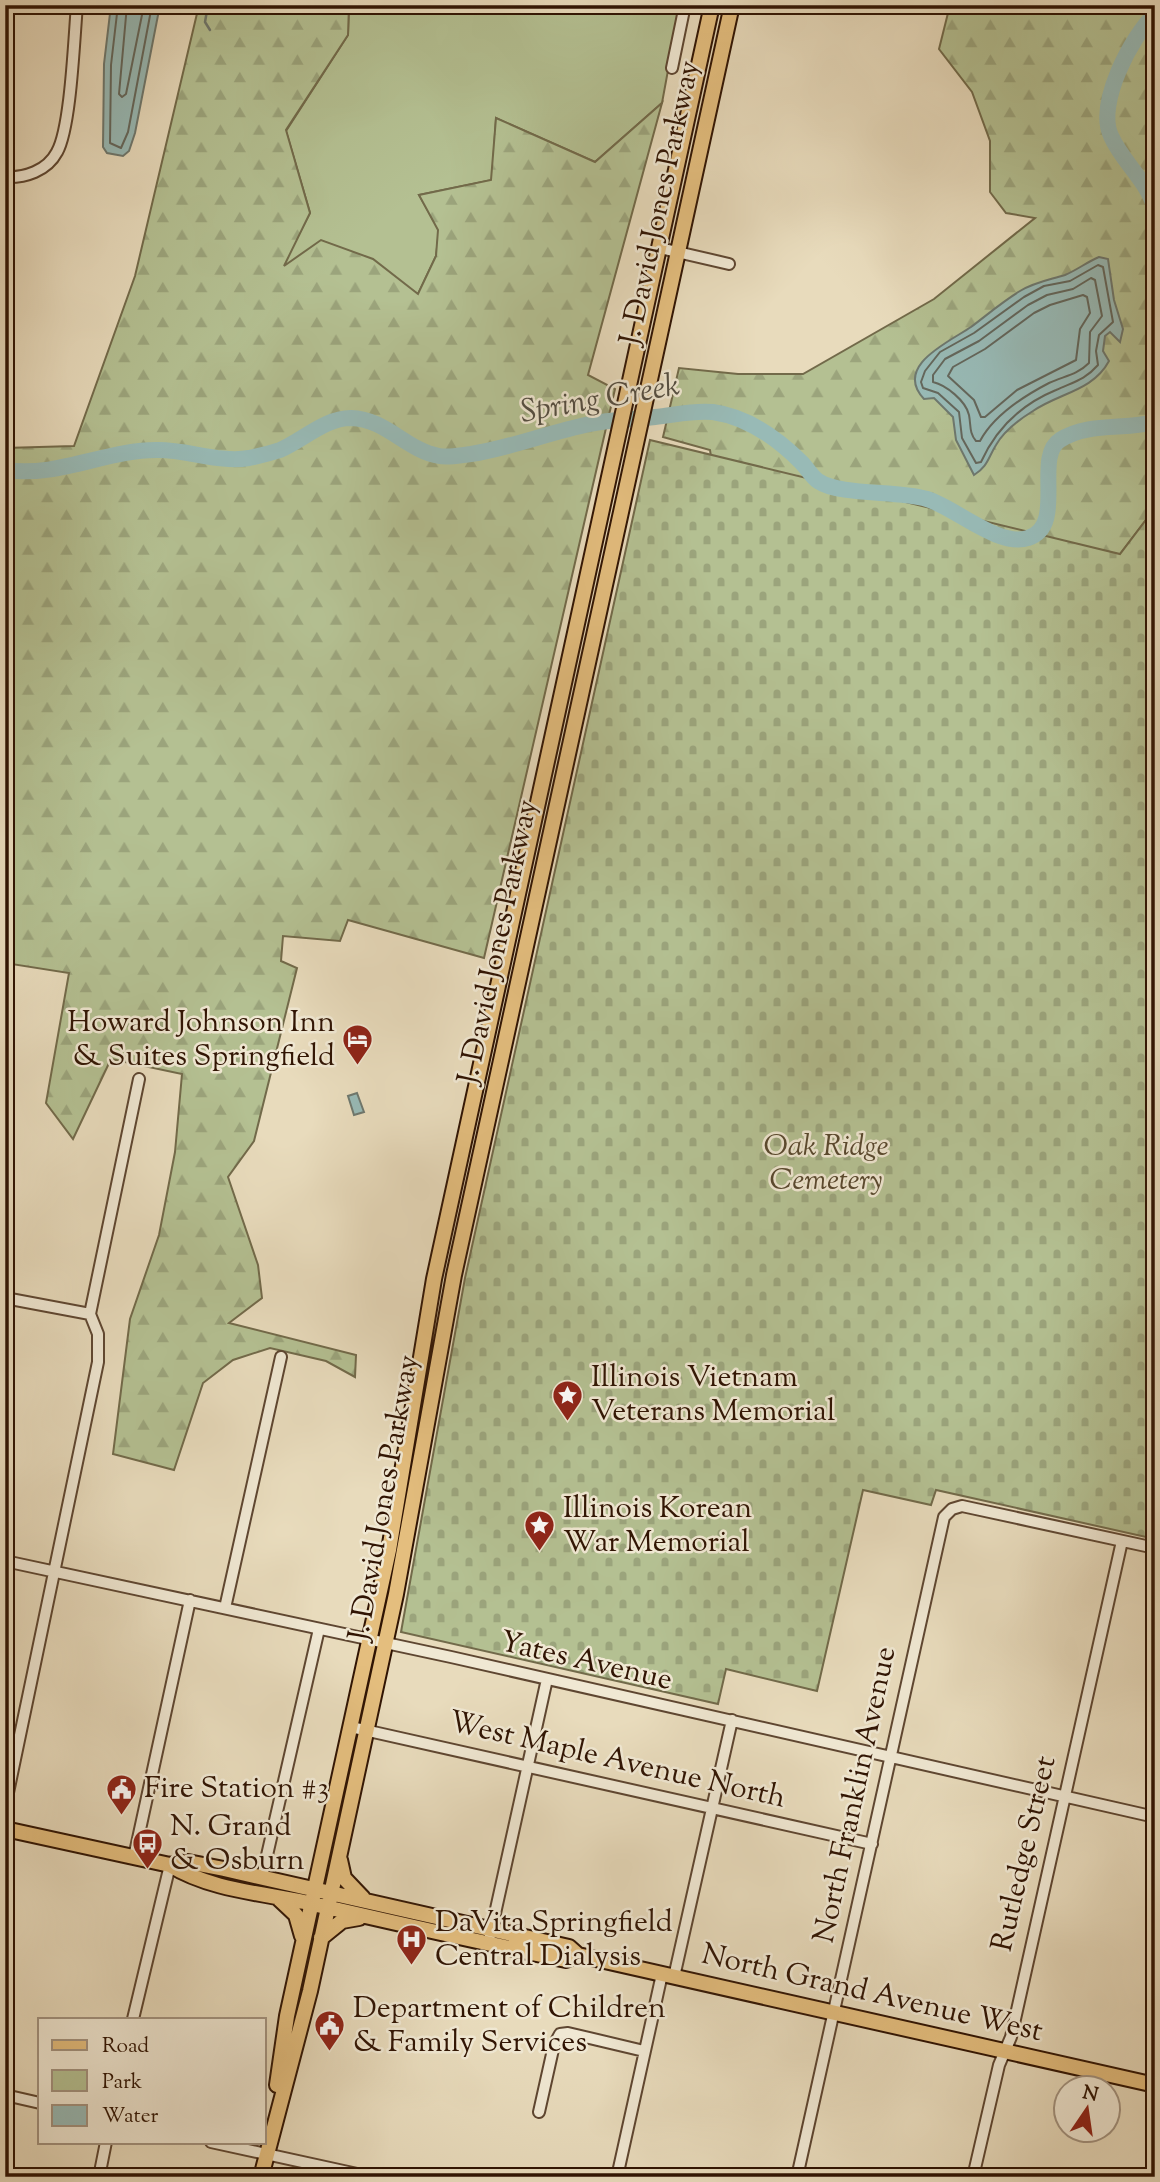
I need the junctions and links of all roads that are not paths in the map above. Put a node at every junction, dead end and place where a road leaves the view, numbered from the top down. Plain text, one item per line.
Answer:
1 (77, 5) edge
2 (685, 5) edge
3 (712, 5) edge
4 (732, 5) edge
5 (672, 68) dead end
6 (5, 177) edge
7 (660, 248) junction
8 (677, 252) junction
9 (729, 264) dead end
10 (139, 1079) dead end
11 (5, 1298) edge
12 (90, 1314) junction
13 (281, 1357) dead end
14 (1122, 1541) junction
15 (1155, 1548) edge
16 (5, 1560) edge
17 (53, 1570) junction
18 (190, 1600) junction
19 (225, 1608) junction
20 (319, 1629) junction
21 (370, 1639) junction
22 (386, 1643) junction
23 (547, 1679) junction
24 (732, 1720) junction
25 (351, 1727) junction
26 (367, 1730) junction
27 (890, 1757) junction
28 (528, 1766) junction
29 (1064, 1796) junction
30 (5, 1807) edge
31 (712, 1808) junction
32 (1155, 1816) edge
33 (5, 1829) edge
34 (872, 1844) junction
35 (323, 1853) junction
36 (339, 1855) junction
37 (134, 1857) junction
38 (170, 1865) junction
39 (262, 1877) junction
40 (282, 1881) junction
41 (315, 1889) junction
42 (331, 1892) junction
43 (272, 1895) junction
44 (366, 1900) junction
45 (312, 1904) junction
46 (328, 1908) junction
47 (373, 1918) junction
48 (492, 1927) junction
49 (321, 1938) junction
50 (303, 1941) junction
51 (488, 1944) junction
52 (578, 1955) junction
53 (668, 1976) junction
54 (833, 2013) junction
55 (133, 2018) edge
56 (644, 2051) junction
57 (1003, 2051) junction
58 (1155, 2085) edge
59 (5, 2095) edge
60 (38, 2103) edge
61 (538, 2112) dead end
62 (272, 2128) junction
63 (106, 2144) edge
64 (220, 2144) edge
65 (266, 2154) junction
66 (99, 2177) edge
67 (261, 2177) edge
68 (371, 2177) edge
69 (617, 2177) edge
70 (797, 2177) edge
71 (974, 2177) edge

1 - 6 street
2 - 5 street
3 - 7 main road, J. David Jones Parkway
4 - 8 main road, J. David Jones Parkway
7 - 8 street
7 - 21 main road, J. David Jones Parkway
8 - 9 street
8 - 22 main road, J. David Jones Parkway
10 - 12 street
11 - 12 street
12 - 17 street
13 - 19 street
14 - 15 street
14 - 27 street, North Franklin Avenue
14 - 29 street, Rutledge Street
16 - 17 street, Yates Avenue
17 - 18 street, Yates Avenue
17 - 30 street
18 - 19 street, Yates Avenue
18 - 37 street
19 - 20 street, Yates Avenue
20 - 21 street, Yates Avenue
20 - 39 street
21 - 22 street, Yates Avenue
21 - 25 main road, J. David Jones Parkway
22 - 23 street, Yates Avenue
22 - 26 main road, J. David Jones Parkway
23 - 24 street, Yates Avenue
23 - 28 street
24 - 27 street, Yates Avenue
24 - 31 street
25 - 26 street, West Maple Avenue North
25 - 35 main road, J. David Jones Parkway
26 - 28 street, West Maple Avenue North
26 - 36 main road, J. David Jones Parkway
27 - 29 street, Yates Avenue
27 - 34 street, North Franklin Avenue
28 - 31 street, West Maple Avenue North
28 - 48 street
29 - 32 street, Yates Avenue
29 - 57 street, Rutledge Street
31 - 34 street, West Maple Avenue North
31 - 53 street
33 - 37 main road, North Grand Avenue West
34 - 54 street, North Franklin Avenue
35 - 40 main road
35 - 41 main road, J. David Jones Parkway
36 - 42 main road, J. David Jones Parkway
36 - 44 main road
37 - 38 main road, North Grand Avenue West
38 - 39 main road, North Grand Avenue West
38 - 43 main road, North Grand Avenue West
38 - 55 street
39 - 40 main road, North Grand Avenue West
40 - 41 main road, North Grand Avenue West
41 - 42 main road, North Grand Avenue West
41 - 45 main road, J. David Jones Parkway
42 - 44 main road, North Grand Avenue West
42 - 46 main road, J. David Jones Parkway
43 - 45 main road, North Grand Avenue West
43 - 50 main road
44 - 48 main road, North Grand Avenue West
45 - 46 main road, North Grand Avenue West
45 - 50 main road, J. David Jones Parkway
46 - 47 main road, North Grand Avenue West
46 - 49 main road, J. David Jones Parkway
47 - 49 main road
47 - 51 main road, North Grand Avenue West
48 - 51 street
48 - 52 main road, North Grand Avenue West
49 - 62 main road, J. David Jones Parkway
50 - 62 main road, J. David Jones Parkway
51 - 52 main road, North Grand Avenue West
52 - 53 main road, North Grand Avenue West
53 - 54 main road, North Grand Avenue West
53 - 56 street
54 - 57 main road, North Grand Avenue West
54 - 70 street, North Franklin Avenue
56 - 61 street
56 - 69 street
57 - 58 main road, North Grand Avenue West
57 - 71 street, Rutledge Street
59 - 60 street
62 - 65 main road
63 - 66 street
64 - 65 street
65 - 67 main road
65 - 68 street

